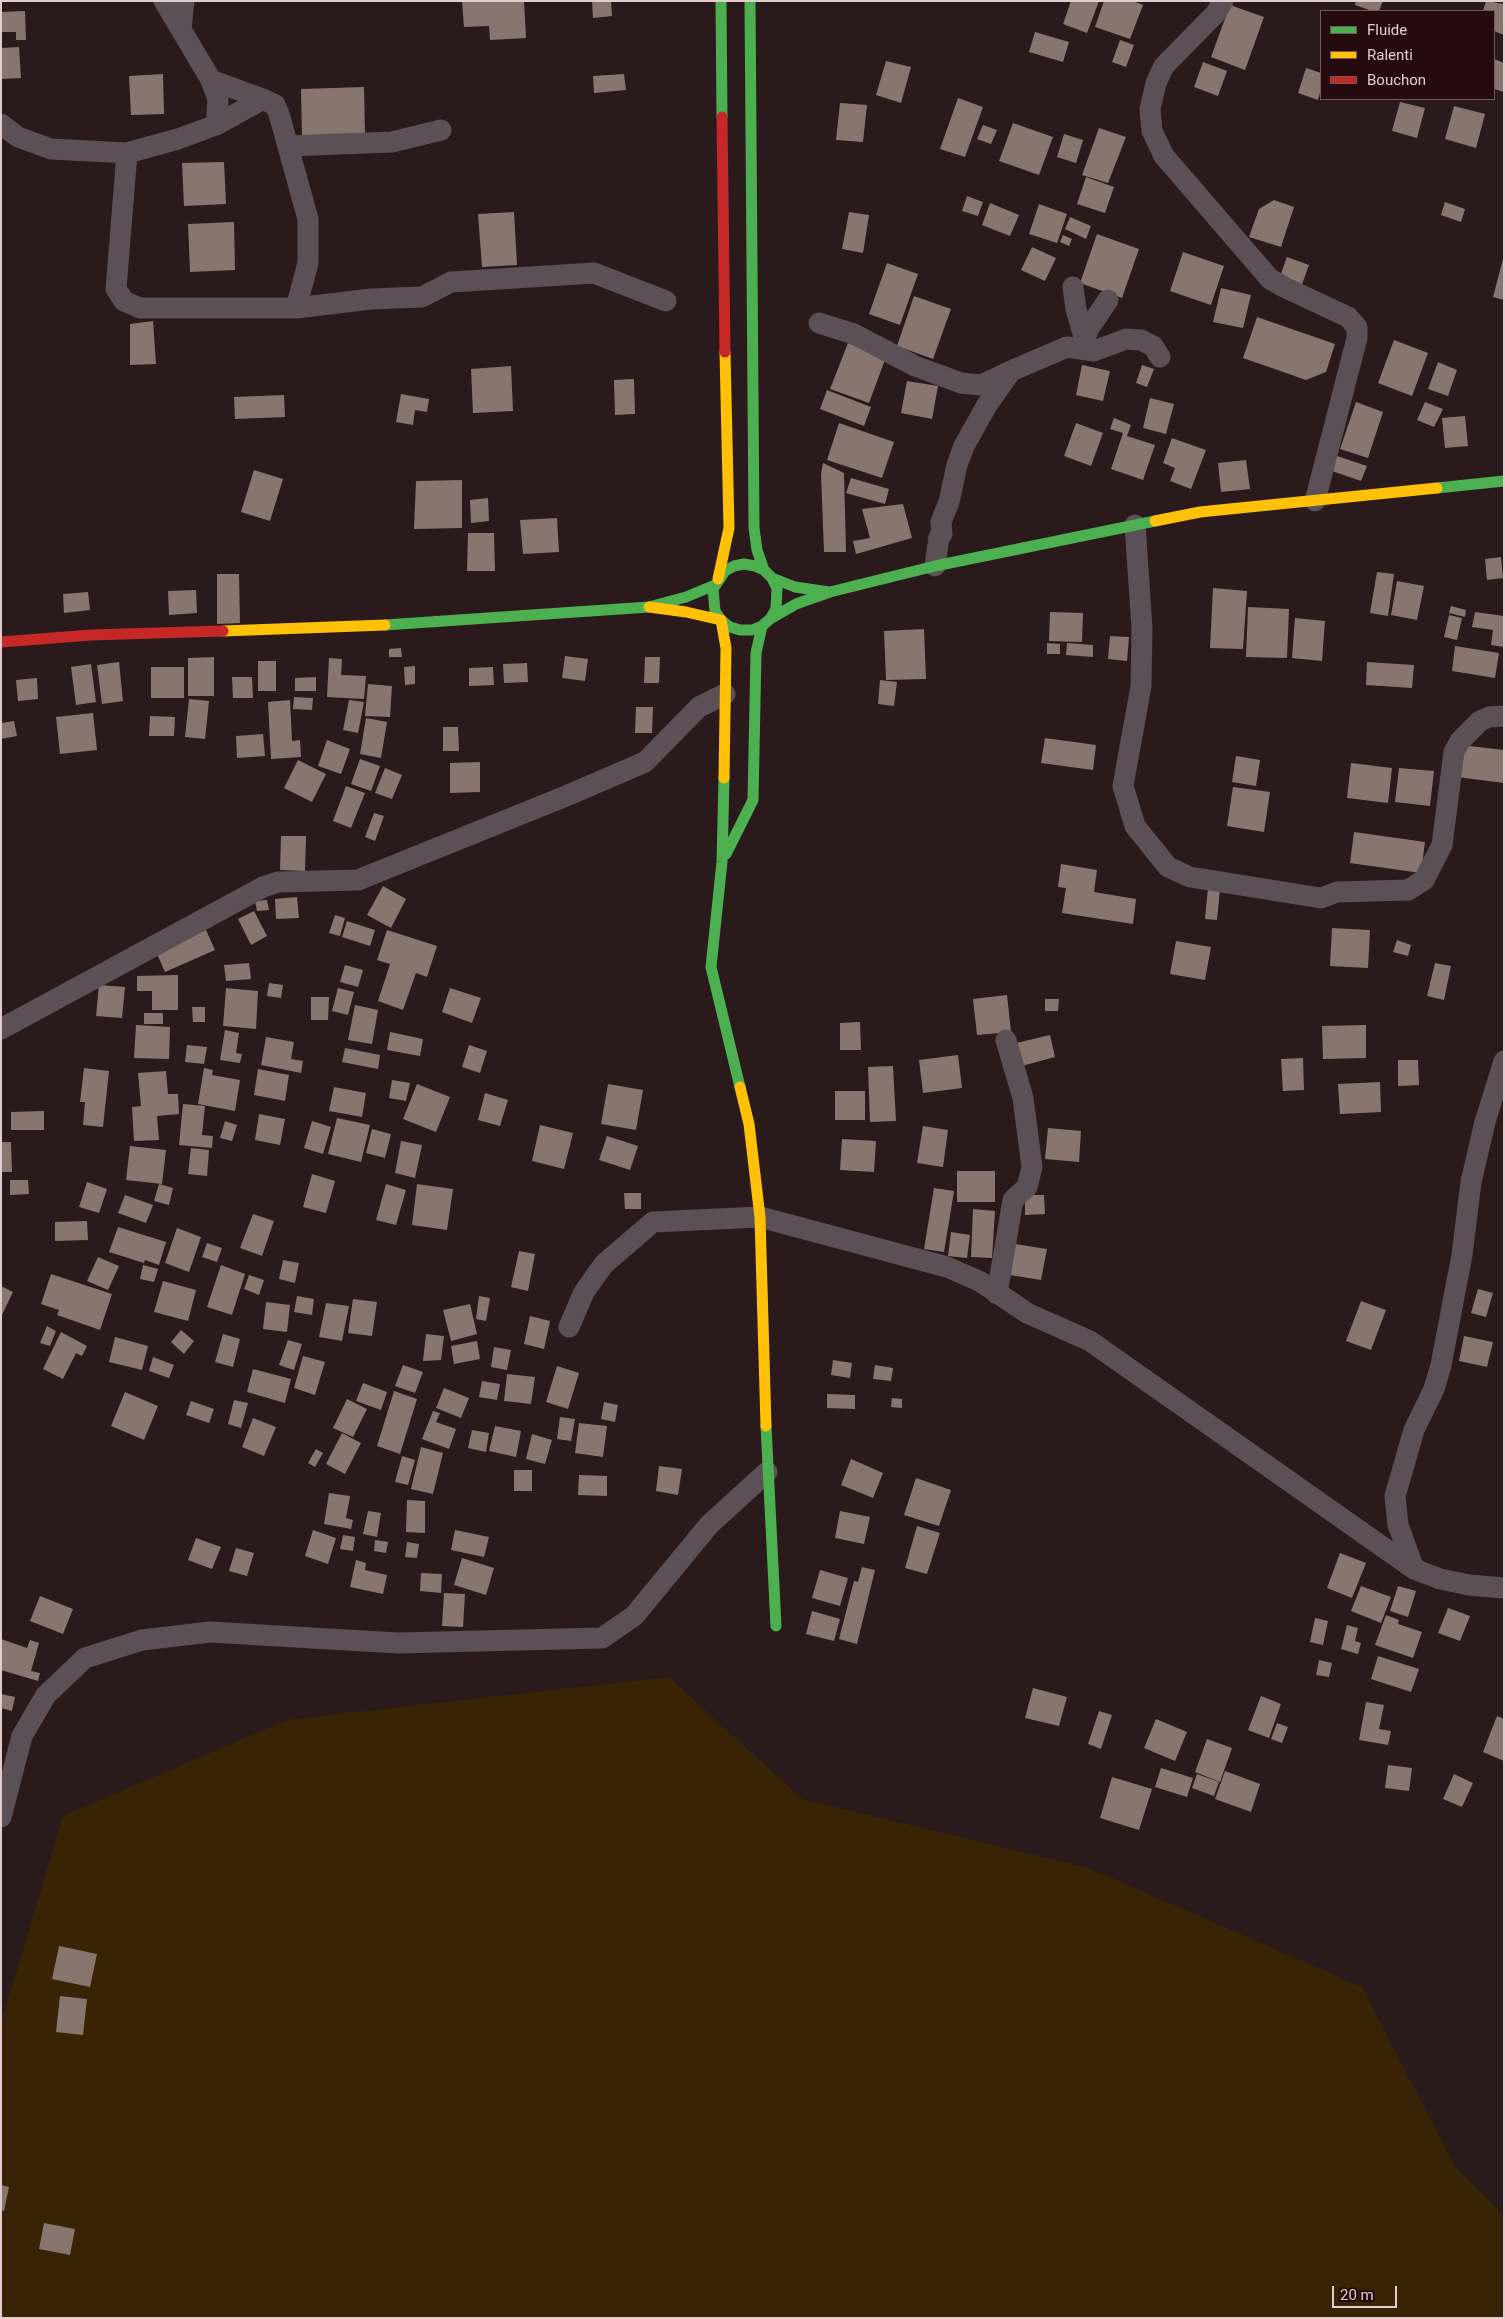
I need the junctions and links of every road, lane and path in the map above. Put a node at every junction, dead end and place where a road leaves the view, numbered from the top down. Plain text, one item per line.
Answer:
1 (164, 1) edge
2 (184, 1) edge
3 (721, 1) edge
4 (750, 1) edge
5 (1223, 1) edge
6 (181, 29) junction
7 (211, 80) junction
8 (263, 99) junction
9 (1, 124) edge
10 (216, 124) junction
11 (441, 130) dead end
12 (288, 146) junction
13 (126, 153) junction
14 (1073, 287) dead end
15 (1108, 300) dead end
16 (666, 301) dead end
17 (296, 308) junction
18 (819, 323) dead end
19 (1083, 345) junction
20 (1160, 357) dead end
21 (1011, 371) junction
22 (1504, 481) edge
23 (1316, 501) junction
24 (1135, 525) junction
25 (935, 566) junction
26 (768, 574) junction
27 (716, 582) junction
28 (830, 592) junction
29 (649, 607) junction
30 (721, 620) junction
31 (766, 622) junction
32 (1, 642) edge
33 (725, 694) junction
34 (1504, 716) edge
35 (722, 862) junction
36 (1, 1029) edge
37 (1006, 1040) dead end
38 (1504, 1062) edge
39 (760, 1217) junction
40 (997, 1294) junction
41 (569, 1327) dead end
42 (767, 1472) junction
43 (1414, 1569) junction
44 (1504, 1588) edge
45 (776, 1626) dead end
46 (1, 1816) edge

1 - 6 street
2 - 6 street
3 - 27 street
4 - 26 street
5 - 23 street
6 - 7 street
7 - 8 street
7 - 10 street
8 - 10 street
8 - 12 street
9 - 13 street
10 - 13 street
11 - 12 street
12 - 17 street
13 - 17 street
14 - 19 street
15 - 19 street
16 - 17 street
18 - 21 street
19 - 20 street
19 - 21 street
21 - 25 street
22 - 23 street
23 - 24 street
24 - 25 street
24 - 34 street
25 - 28 street
26 - 27 street
26 - 28 street
26 - 31 street
27 - 29 street
27 - 30 street
28 - 31 street
29 - 30 street
29 - 32 street
30 - 31 street
30 - 33 street
31 - 35 street
33 - 35 street
33 - 36 street
35 - 39 street
37 - 40 street
38 - 43 street
39 - 40 street
39 - 41 street
39 - 42 street
40 - 43 street
42 - 45 street
42 - 46 street
43 - 44 street

